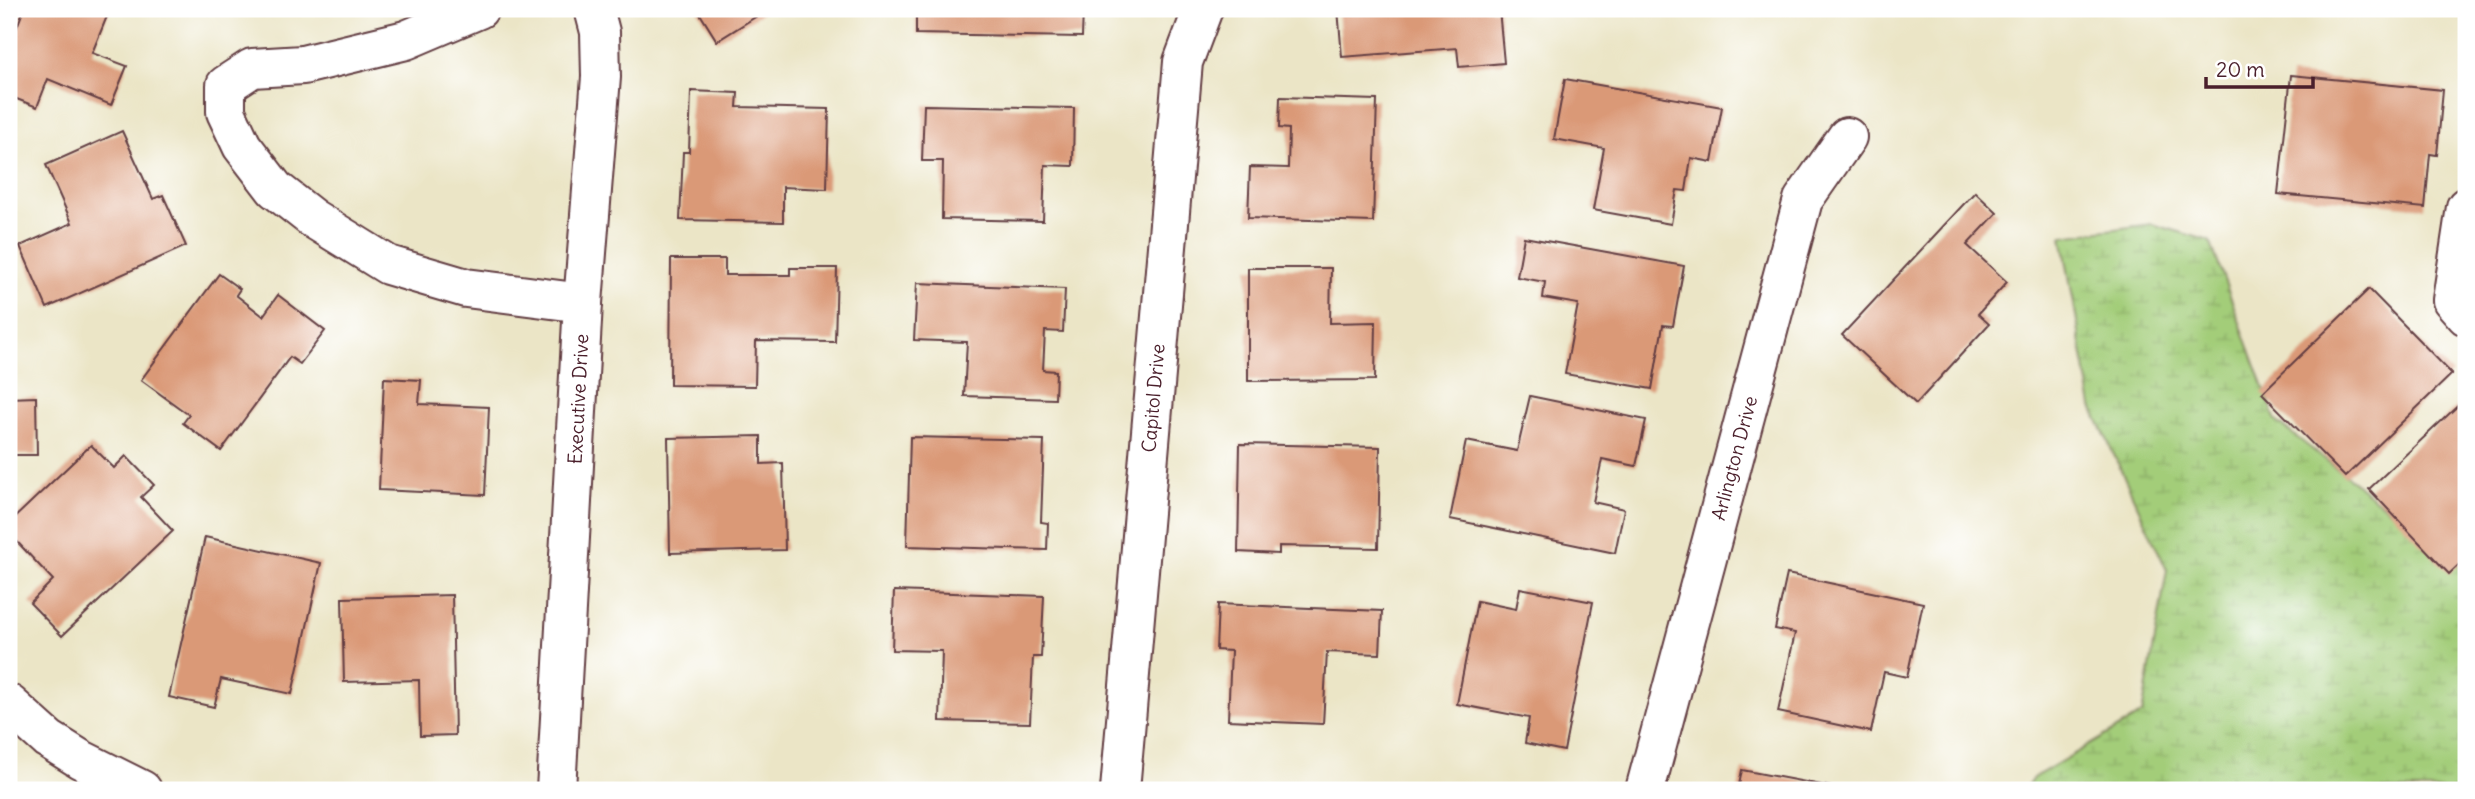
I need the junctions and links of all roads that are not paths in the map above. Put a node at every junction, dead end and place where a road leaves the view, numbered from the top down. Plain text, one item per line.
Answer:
1 (479, 9) edge
2 (594, 9) edge
3 (1203, 9) edge
4 (1847, 137) dead end
5 (2466, 207) edge
6 (583, 303) junction
7 (2466, 316) edge
8 (9, 704) edge
9 (142, 790) edge
10 (556, 790) edge
11 (1120, 790) edge
12 (1645, 790) edge

1 - 6 street
2 - 6 street, Executive Drive
3 - 11 street, Capitol Drive
4 - 12 street, Arlington Drive
5 - 7 street
6 - 10 street, Executive Drive
8 - 9 street

